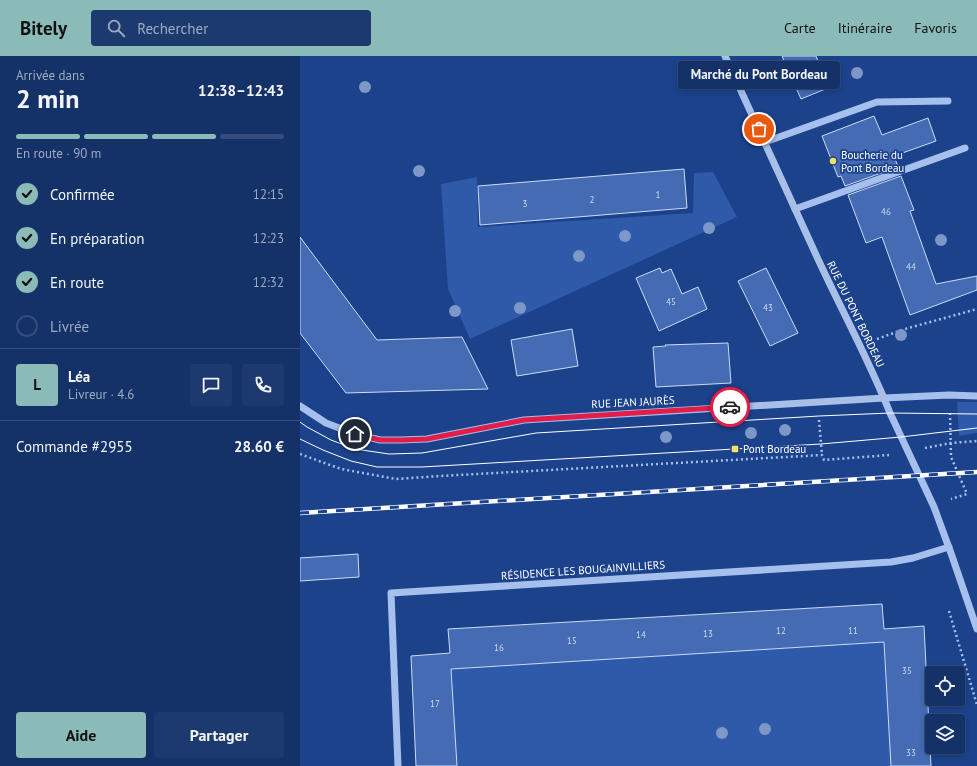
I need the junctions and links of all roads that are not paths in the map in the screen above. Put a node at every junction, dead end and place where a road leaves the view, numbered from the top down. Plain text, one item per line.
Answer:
1 (725, 56) edge
2 (948, 101) dead end
3 (765, 142) junction
4 (965, 148) dead end
5 (795, 209) junction
6 (977, 396) edge
7 (884, 398) junction
8 (300, 406) edge
9 (949, 547) junction
10 (977, 629) edge
11 (398, 766) edge

1 - 3 street, RUE DU PONT BORDEAU
2 - 3 street
3 - 5 street, RUE DU PONT BORDEAU
4 - 5 street
5 - 7 street, RUE DU PONT BORDEAU
6 - 7 street, RUE JEAN JAURÈS
7 - 8 street, RUE JEAN JAURÈS
7 - 9 street, RUE DU PONT BORDEAU
9 - 10 street, RUE DU PONT BORDEAU
9 - 11 street, RÉSIDENCE LES BOUGAINVILLIERS

